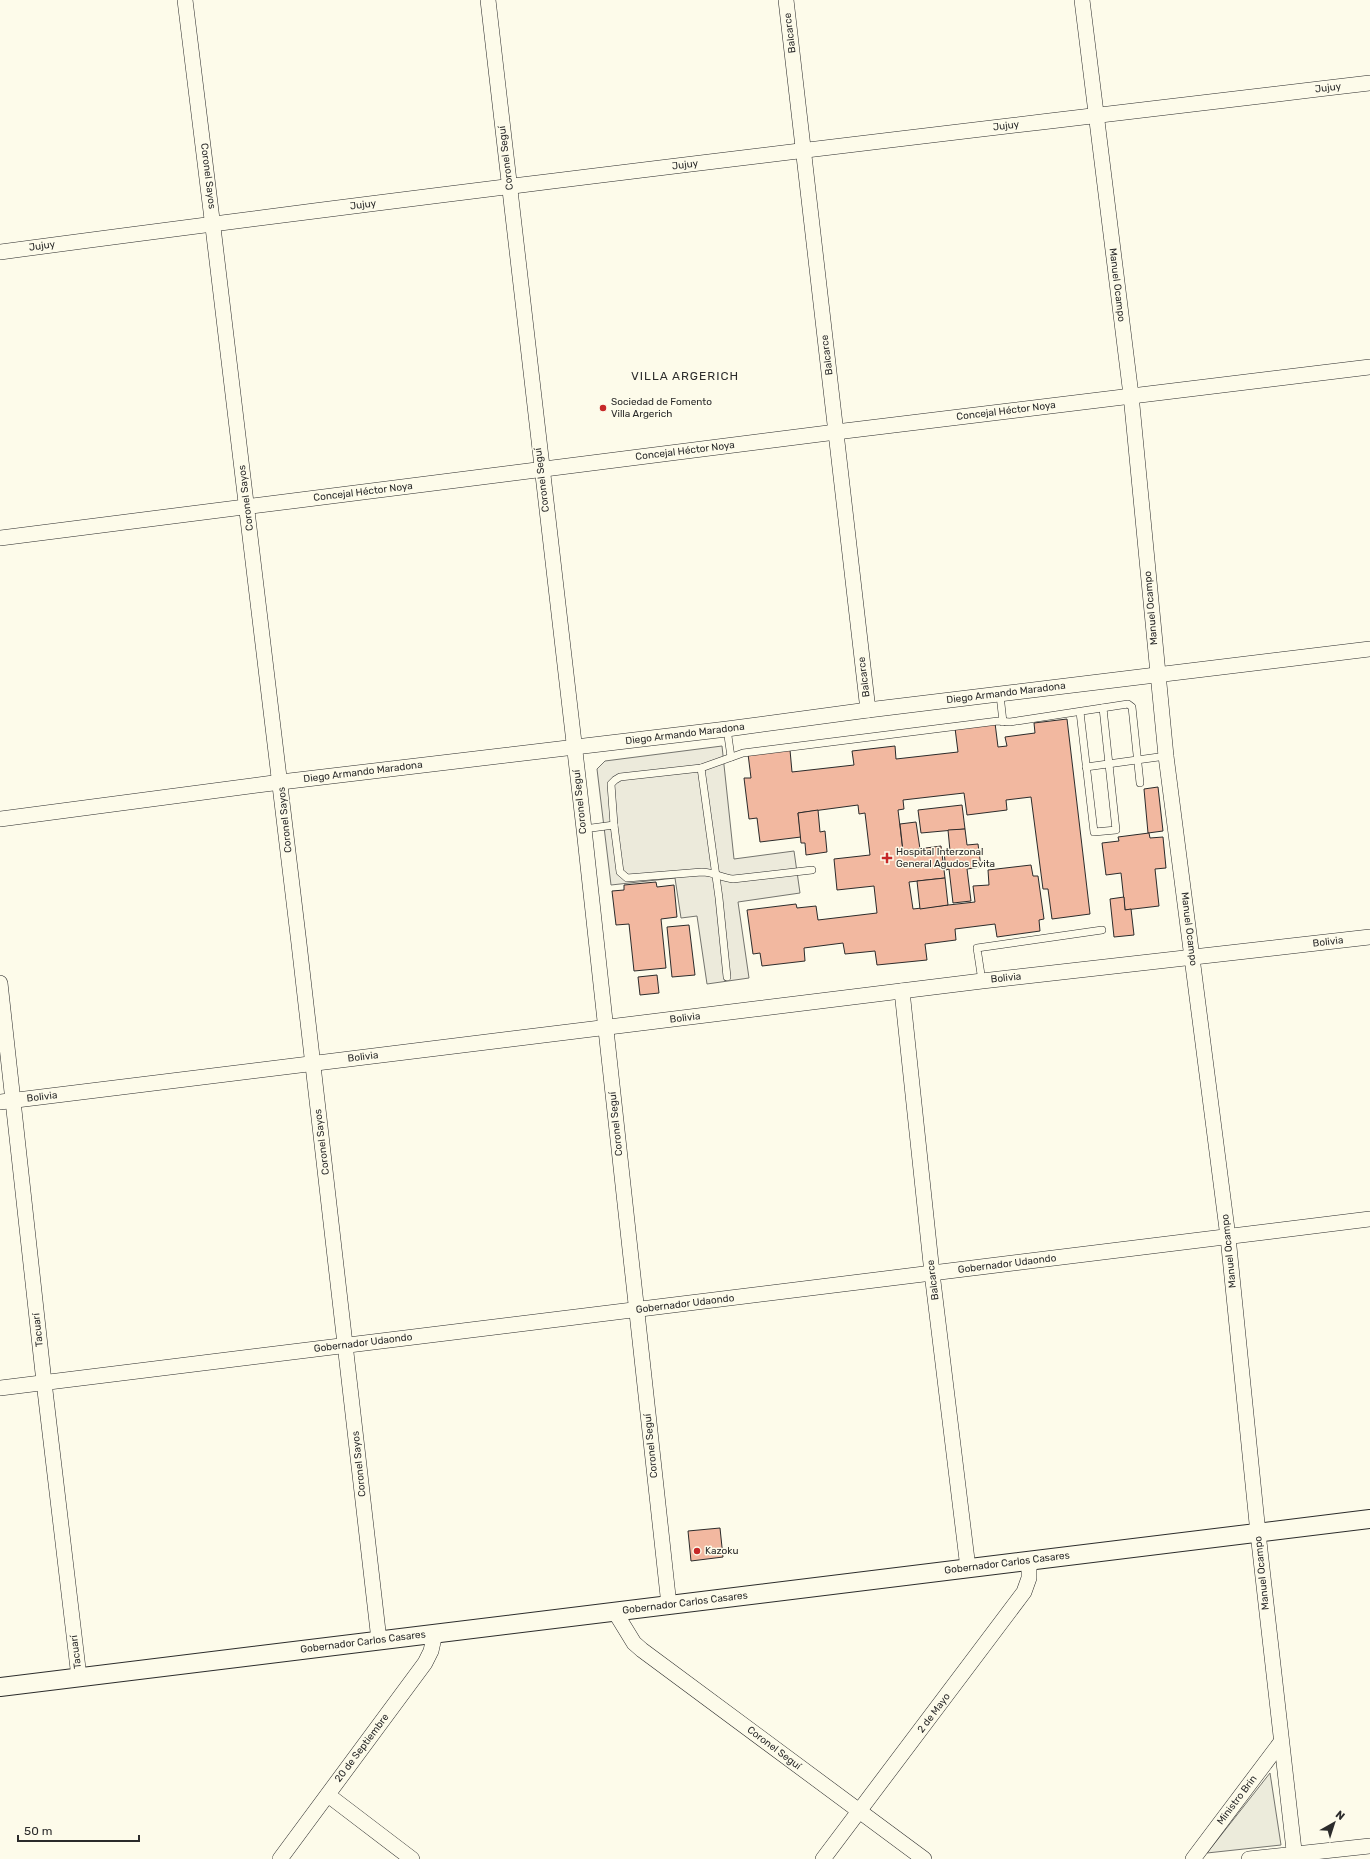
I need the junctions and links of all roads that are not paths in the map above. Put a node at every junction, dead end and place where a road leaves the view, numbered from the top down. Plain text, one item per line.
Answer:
1 (185, 0) edge
2 (488, 0) edge
3 (786, 0) edge
4 (1082, 0) edge
5 (1370, 83) edge
6 (1096, 115) junction
7 (803, 150) junction
8 (510, 187) junction
9 (214, 223) junction
10 (0, 252) edge
11 (1370, 367) edge
12 (1131, 395) junction
13 (836, 432) junction
14 (541, 469) junction
15 (246, 507) junction
16 (0, 538) edge
17 (1370, 649) edge
18 (1157, 674) junction
19 (1000, 695) junction
20 (1103, 708) junction
21 (868, 710) junction
22 (1080, 712) junction
23 (1003, 722) junction
24 (727, 730) junction
25 (574, 747) junction
26 (1166, 756) junction
27 (731, 757) junction
28 (1137, 760) junction
29 (1109, 764) junction
30 (1086, 767) junction
31 (702, 768) junction
32 (281, 782) junction
33 (1140, 783) dead end
34 (0, 819) edge
35 (614, 825) junction
36 (584, 829) junction
37 (812, 870) dead end
38 (716, 875) junction
39 (1102, 930) dead end
40 (1370, 937) edge
41 (1192, 957) junction
42 (727, 977) dead end
43 (982, 981) junction
44 (0, 983) edge
45 (902, 991) junction
46 (605, 1028) junction
47 (312, 1064) junction
48 (7, 1101) edge
49 (1370, 1219) edge
50 (1228, 1237) junction
51 (932, 1273) junction
52 (637, 1310) junction
53 (346, 1345) junction
54 (44, 1382) junction
55 (0, 1388) edge
56 (1370, 1519) edge
57 (1258, 1533) junction
58 (1030, 1560) junction
59 (968, 1568) junction
60 (669, 1605) junction
61 (615, 1612) junction
62 (435, 1633) junction
63 (379, 1640) junction
64 (80, 1677) junction
65 (0, 1687) edge
66 (1281, 1742) junction
67 (328, 1794) junction
68 (859, 1812) junction
69 (1370, 1846) edge
70 (1295, 1857) edge
71 (280, 1859) edge
72 (412, 1859) edge
73 (824, 1859) edge
74 (924, 1859) edge
75 (1193, 1859) edge
76 (1249, 1859) edge

1 - 9 street, Coronel Sayos
2 - 8 street, Coronel Seguí
3 - 7 street, Balcarce
4 - 6 street, Manuel Ocampo
5 - 6 street, Jujuy
6 - 7 street, Jujuy
6 - 12 street, Manuel Ocampo
7 - 8 street, Jujuy
7 - 13 street, Balcarce
8 - 9 street, Jujuy
8 - 14 street, Coronel Seguí
9 - 10 street, Jujuy
9 - 15 street, Coronel Sayos
11 - 12 street, Concejal Héctor Noya
12 - 13 street, Concejal Héctor Noya
12 - 18 street, Manuel Ocampo
13 - 14 street, Concejal Héctor Noya
13 - 21 street, Balcarce
14 - 15 street, Concejal Héctor Noya
14 - 25 street, Coronel Seguí
15 - 16 street, Concejal Héctor Noya
15 - 32 street, Coronel Sayos
17 - 18 street, Diego Armando Maradona
18 - 19 street, Diego Armando Maradona
18 - 26 street, Manuel Ocampo
19 - 21 street, Diego Armando Maradona
19 - 23 lane
20 - 22 lane
20 - 28 lane
20 - 29 lane
21 - 24 street, Diego Armando Maradona
22 - 23 lane
22 - 30 lane
23 - 27 lane
24 - 25 street, Diego Armando Maradona
24 - 27 lane
25 - 32 street, Diego Armando Maradona
25 - 36 street, Coronel Seguí
26 - 28 lane
26 - 41 street, Manuel Ocampo
27 - 31 lane
28 - 29 lane
28 - 33 lane
29 - 30 lane
29 - 30 lane
31 - 35 lane
31 - 38 lane
32 - 34 street, Diego Armando Maradona
32 - 47 street, Coronel Sayos
35 - 36 lane
35 - 38 lane
36 - 46 street, Coronel Seguí
37 - 38 lane
38 - 42 lane
39 - 43 lane
40 - 41 street, Bolivia
41 - 43 street, Bolivia
41 - 50 street, Manuel Ocampo
43 - 45 street, Bolivia
44 - 48 street, Tacuarí
45 - 46 street, Bolivia
45 - 51 street, Balcarce
46 - 47 street, Bolivia
46 - 52 street, Coronel Seguí
47 - 48 street, Bolivia
47 - 53 street, Coronel Sayos
48 - 54 street, Tacuarí
49 - 50 street, Gobernador Udaondo
50 - 51 street, Gobernador Udaondo
50 - 57 street, Manuel Ocampo
51 - 52 street, Gobernador Udaondo
51 - 59 street, Balcarce
52 - 53 street, Gobernador Udaondo
52 - 60 street, Coronel Seguí
53 - 54 street, Gobernador Udaondo
53 - 63 street, Coronel Sayos
54 - 55 street, Gobernador Udaondo
54 - 64 street, Tacuarí
56 - 57 street, Gobernador Carlos Casares
57 - 58 street, Gobernador Carlos Casares
57 - 66 street, Manuel Ocampo
58 - 59 street, Gobernador Carlos Casares
58 - 68 street, 2 de Mayo
59 - 60 street, Gobernador Carlos Casares
60 - 61 street, Gobernador Carlos Casares
61 - 62 street, Gobernador Carlos Casares
61 - 68 street, Coronel Seguí
62 - 63 street, Gobernador Carlos Casares
62 - 67 street, 20 de Septiembre
63 - 64 street, Gobernador Carlos Casares
64 - 65 street, Gobernador Carlos Casares
66 - 70 street, Manuel Ocampo
66 - 75 street, Ministro Brin
67 - 71 street, 20 de Septiembre
67 - 72 street
68 - 73 street, 2 de Mayo
68 - 74 street, Coronel Seguí
69 - 70 street
70 - 76 street

